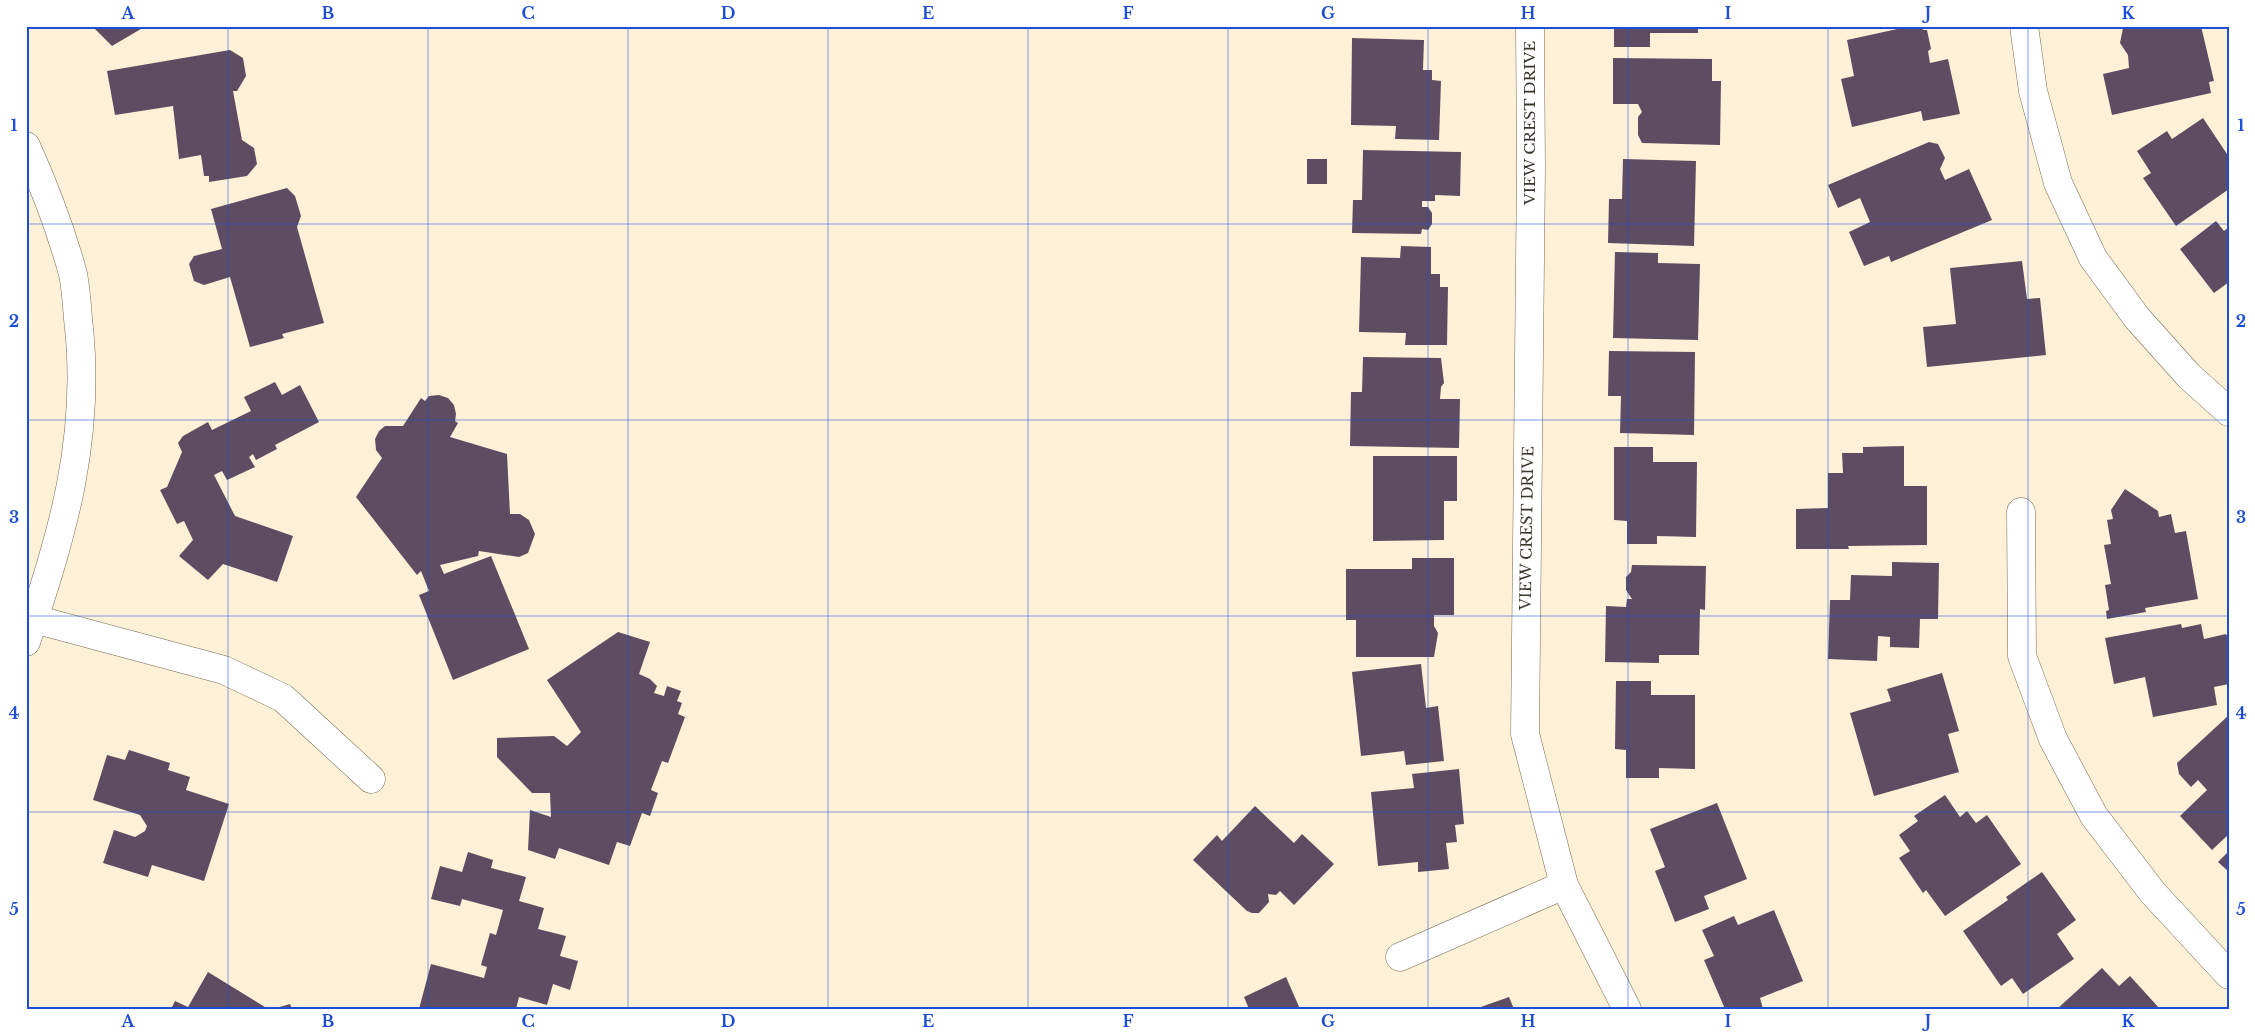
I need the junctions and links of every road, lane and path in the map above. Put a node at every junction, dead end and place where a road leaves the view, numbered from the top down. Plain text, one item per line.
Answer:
1 (1530, 26) edge
2 (2024, 26) edge
3 (26, 146) edge
4 (2229, 412) edge
5 (2021, 512) dead end
6 (30, 630) edge
7 (371, 779) dead end
8 (1564, 885) junction
9 (1400, 957) dead end
10 (2229, 975) edge
11 (1628, 1009) edge

1 - 8 street, VIEW CREST DRIVE
2 - 4 street
3 - 6 street
5 - 10 street
6 - 7 street
8 - 9 street
8 - 11 street, VIEW CREST DRIVE

